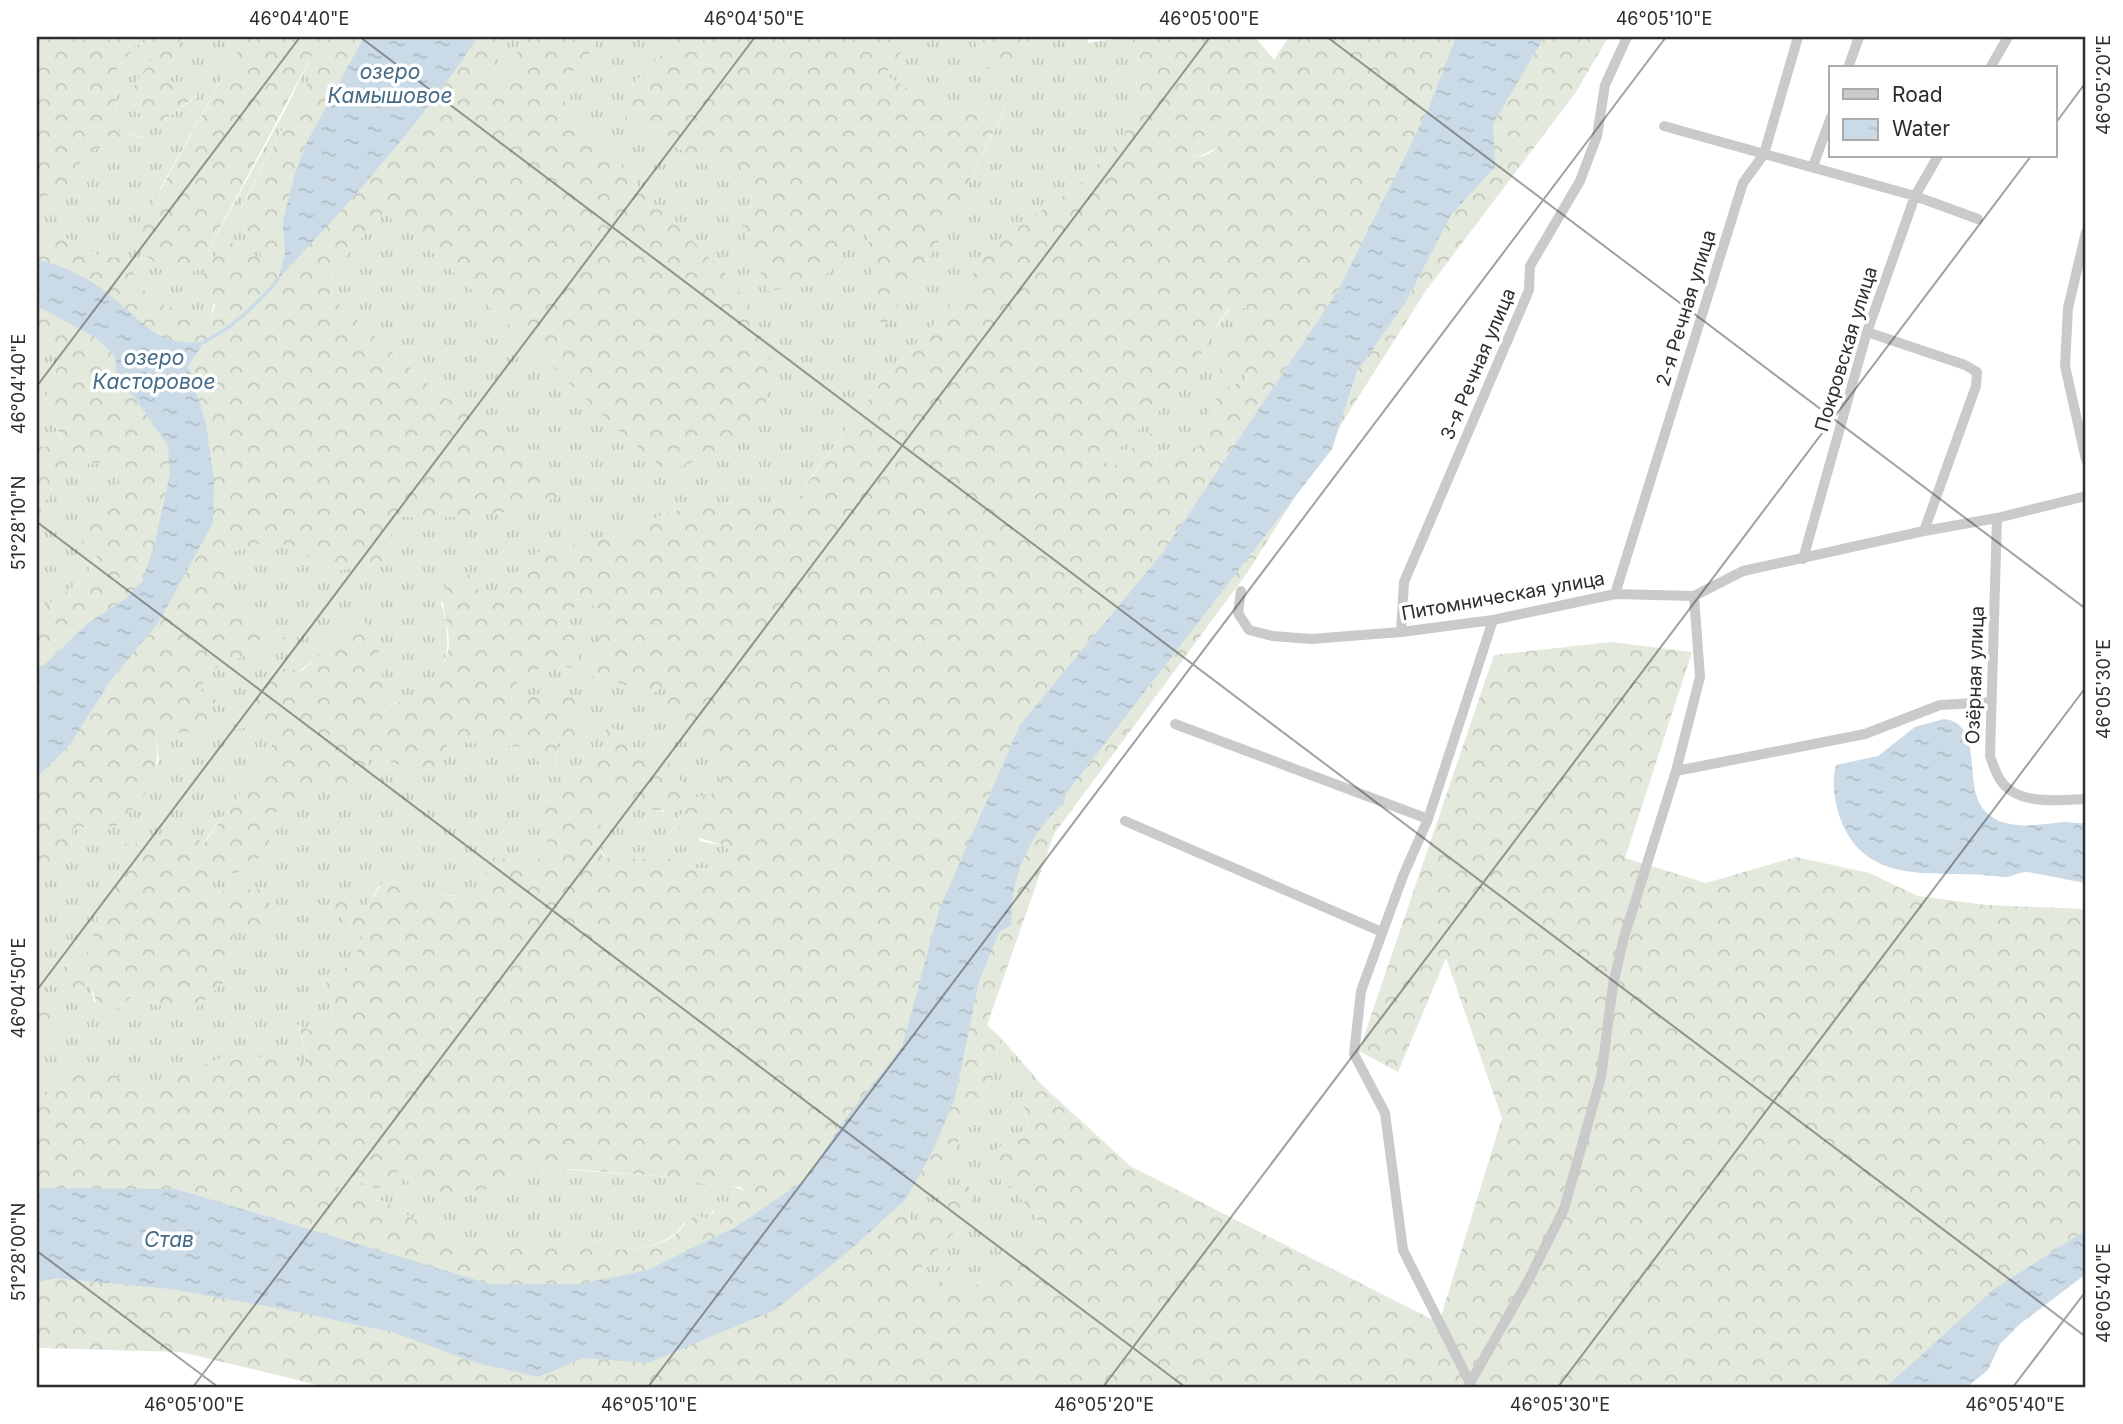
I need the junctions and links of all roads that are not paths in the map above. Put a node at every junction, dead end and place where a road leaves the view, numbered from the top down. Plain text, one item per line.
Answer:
1 (1627, 37) edge
2 (1798, 37) edge
3 (1859, 37) edge
4 (2008, 37) edge
5 (1849, 66) edge
6 (1991, 66) edge
7 (1829, 122) edge
8 (1664, 126) dead end
9 (1764, 154) junction
10 (1937, 158) edge
11 (1813, 166) junction
12 (1914, 196) junction
13 (1978, 219) dead end
14 (2085, 240) edge
15 (1867, 332) junction
16 (2086, 460) edge
17 (2086, 496) edge
18 (1997, 518) junction
19 (1924, 531) junction
20 (1803, 559) junction
21 (1241, 591) dead end
22 (1615, 594) junction
23 (1694, 596) junction
24 (1493, 620) junction
25 (1401, 632) junction
26 (1992, 702) junction
27 (1175, 724) dead end
28 (1676, 771) junction
29 (2086, 799) edge
30 (1428, 819) junction
31 (1125, 821) dead end
32 (1382, 932) junction
33 (1471, 1385) edge

1 - 25 street, 3-я Речная улица
2 - 9 street, 2-я Речная улица
3 - 5 street
4 - 6 street
7 - 11 street
8 - 9 street
9 - 11 street
9 - 22 street, 2-я Речная улица
10 - 12 street, Покровская улица
11 - 12 street
12 - 13 street
12 - 15 street, Покровская улица
14 - 16 street
15 - 19 street
15 - 20 street, Покровская улица
17 - 18 street, Питомническая улица
18 - 19 street, Питомническая улица
18 - 26 street, Озёрная улица
19 - 20 street, Питомническая улица
20 - 23 street, Питомническая улица
21 - 25 street, Питомническая улица
22 - 23 street, Питомническая улица
22 - 24 street, Питомническая улица
23 - 28 street
24 - 25 street, Питомническая улица
24 - 30 street
26 - 28 street
26 - 29 street, Озёрная улица
27 - 30 street
28 - 33 street
30 - 32 street
31 - 32 street
32 - 33 street

